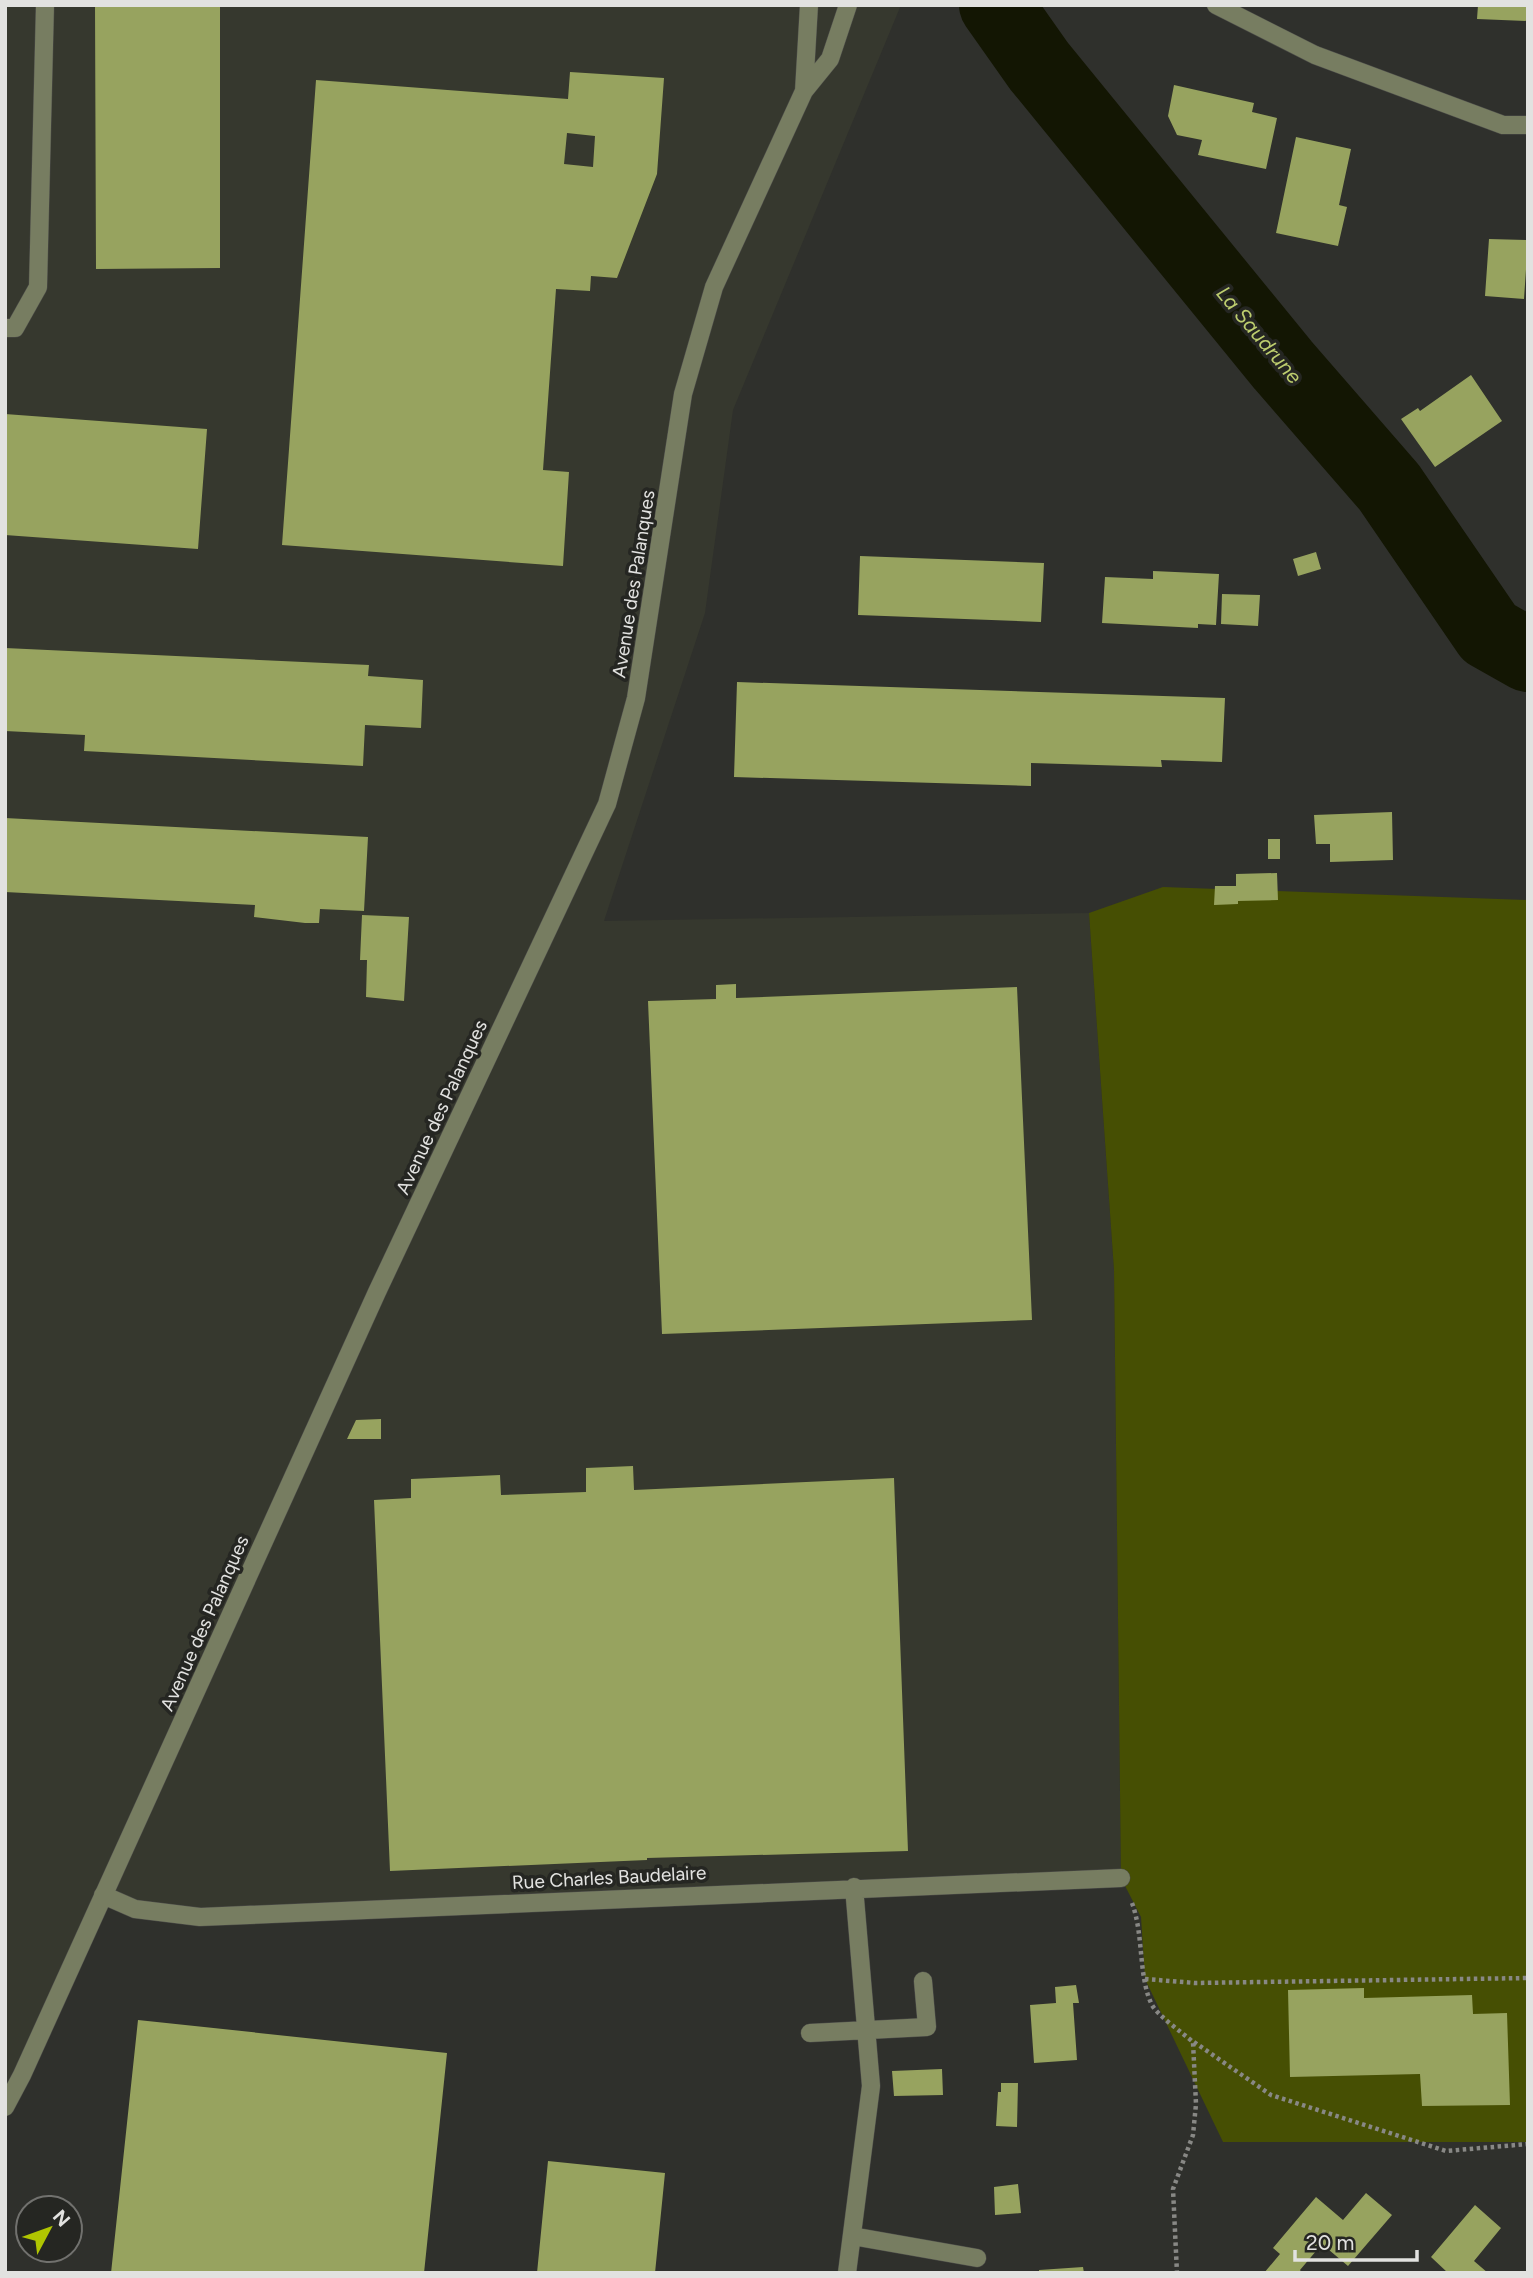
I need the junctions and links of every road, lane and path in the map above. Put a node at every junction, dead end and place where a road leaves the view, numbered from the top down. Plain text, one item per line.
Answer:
1 (45, 5) edge
2 (809, 5) edge
3 (848, 5) edge
4 (1216, 5) edge
5 (804, 91) junction
6 (1528, 125) edge
7 (5, 328) edge
8 (1121, 1878) joint
9 (854, 1887) junction
10 (103, 1895) junction
11 (1528, 1978) edge
12 (1145, 1979) junction
13 (923, 1981) dead end
14 (866, 2030) junction
15 (810, 2033) dead end
16 (1193, 2042) junction
17 (5, 2107) edge
18 (1528, 2144) edge
19 (852, 2236) junction
20 (977, 2258) dead end
21 (847, 2273) edge
22 (1177, 2273) edge

1 - 7 street
2 - 5 street, Avenue des Palanques
3 - 5 street, Avenue des Palanques
4 - 6 street
5 - 10 street, Avenue des Palanques
8 - 9 street, Rue Charles Baudelaire
8 - 12 path
9 - 10 street, Rue Charles Baudelaire
9 - 14 street
10 - 17 street, Avenue des Palanques
11 - 12 path
12 - 16 path
13 - 14 street
14 - 15 street
14 - 19 street
16 - 18 path
16 - 22 path
19 - 20 street
19 - 21 street

